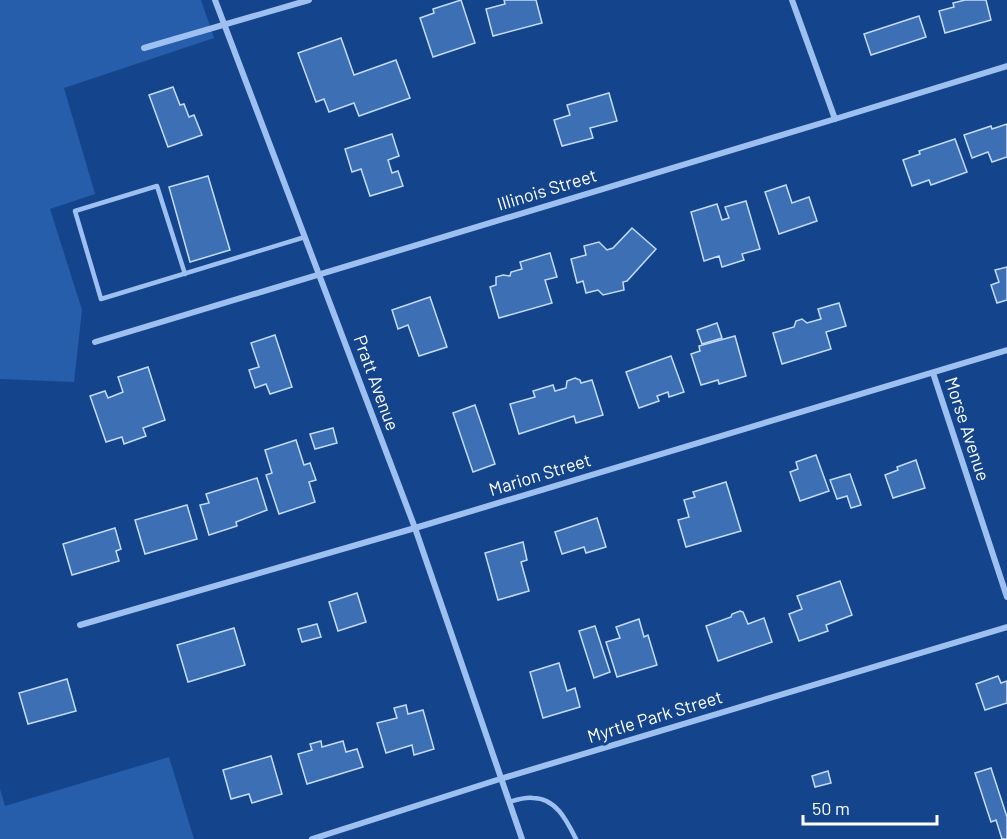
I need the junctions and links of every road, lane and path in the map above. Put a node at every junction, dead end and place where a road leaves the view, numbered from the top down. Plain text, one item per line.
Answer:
1 (215, 0) edge
2 (309, 0) edge
3 (792, 0) edge
4 (225, 26) junction
5 (144, 48) dead end
6 (1007, 66) edge
7 (836, 119) junction
8 (306, 237) junction
9 (320, 273) junction
10 (185, 274) junction
11 (95, 342) dead end
12 (1007, 350) edge
13 (933, 373) junction
14 (415, 528) junction
15 (1007, 597) edge
16 (80, 625) dead end
17 (1007, 628) edge
18 (500, 779) junction
19 (509, 802) junction
20 (312, 839) edge
21 (522, 839) edge
22 (576, 839) edge

1 - 4 street, Pratt Avenue
2 - 4 street
3 - 7 street
4 - 5 street
4 - 8 street, Pratt Avenue
6 - 7 street, Illinois Street
7 - 9 street, Illinois Street
8 - 9 street, Pratt Avenue
8 - 10 lane
9 - 11 street, Illinois Street
9 - 14 street, Pratt Avenue
10 - 10 lane
12 - 13 street, Marion Street
13 - 14 street, Marion Street
13 - 15 street, Morse Avenue
14 - 16 street, Marion Street
14 - 18 street, Pratt Avenue
17 - 18 street, Myrtle Park Street
18 - 19 street, Pratt Avenue
18 - 20 street, Myrtle Park Street
19 - 21 street, Pratt Avenue
19 - 22 lane

